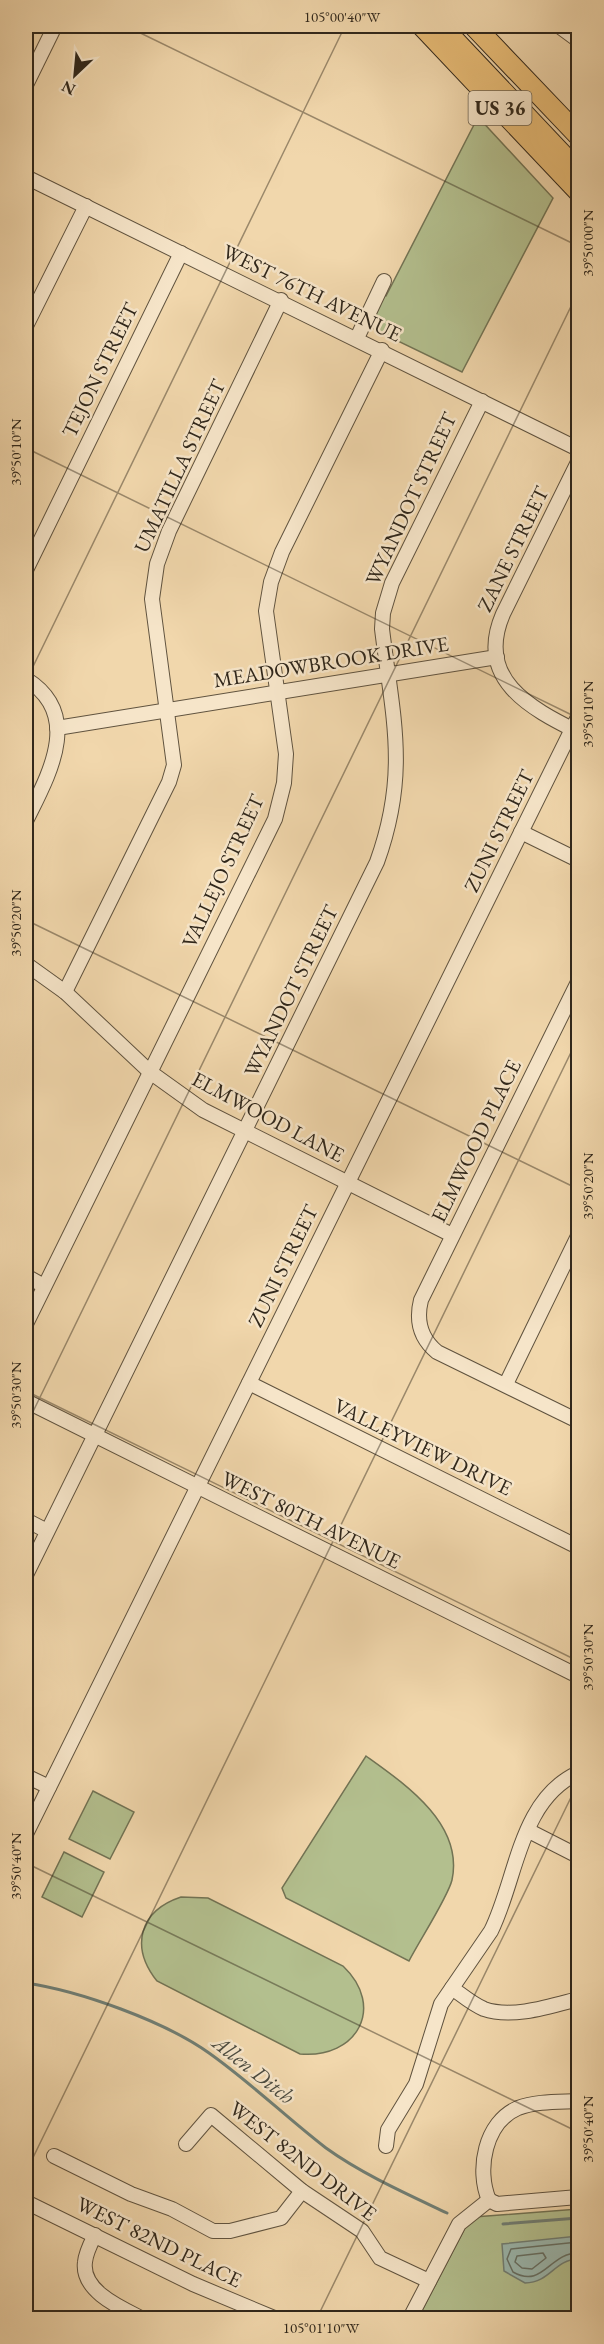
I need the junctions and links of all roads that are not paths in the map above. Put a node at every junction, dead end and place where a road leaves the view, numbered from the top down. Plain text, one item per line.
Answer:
1 (55, 26) edge
2 (422, 26) edge
3 (441, 26) edge
4 (474, 26) edge
5 (559, 26) edge
6 (579, 40) edge
7 (26, 85) edge
8 (579, 135) edge
9 (579, 171) edge
10 (26, 177) edge
11 (579, 191) edge
12 (86, 206) junction
13 (181, 253) junction
14 (384, 281) dead end
15 (281, 300) junction
16 (26, 326) edge
17 (357, 338) junction
18 (382, 350) junction
19 (482, 401) junction
20 (579, 448) edge
21 (579, 462) edge
22 (26, 570) edge
23 (497, 657) junction
24 (388, 674) junction
25 (26, 679) edge
26 (277, 692) junction
27 (168, 709) junction
28 (577, 726) edge
29 (57, 728) junction
30 (26, 821) edge
31 (521, 832) junction
32 (579, 860) edge
33 (26, 964) edge
34 (579, 982) edge
35 (65, 992) junction
36 (150, 1072) junction
37 (245, 1132) junction
38 (348, 1183) junction
39 (452, 1235) junction
40 (579, 1236) edge
41 (26, 1276) edge
42 (44, 1286) junction
43 (26, 1324) edge
44 (249, 1383) junction
45 (506, 1384) junction
46 (26, 1401) edge
47 (579, 1420) edge
48 (95, 1436) junction
49 (198, 1487) junction
50 (26, 1520) edge
51 (47, 1531) junction
52 (579, 1547) edge
53 (26, 1575) edge
54 (579, 1676) edge
55 (575, 1775) edge
56 (26, 1776) edge
57 (49, 1787) junction
58 (529, 1831) junction
59 (26, 1834) edge
60 (579, 1856) edge
61 (452, 1988) junction
62 (579, 1999) edge
63 (579, 2101) edge
64 (186, 2144) dead end
65 (386, 2146) dead end
66 (54, 2156) dead end
67 (302, 2192) junction
68 (579, 2197) edge
69 (489, 2200) junction
70 (26, 2202) edge
71 (95, 2235) junction
72 (429, 2281) junction
73 (141, 2319) edge
74 (274, 2319) edge
75 (410, 2319) edge

1 - 7 street
2 - 11 highway, US 36
3 - 9 highway
4 - 8 highway, US 36
5 - 6 street
10 - 12 street, WEST 76TH AVENUE
12 - 13 street, WEST 76TH AVENUE
12 - 16 street
13 - 15 street, WEST 76TH AVENUE
13 - 22 street, TEJON STREET
14 - 17 street
15 - 17 street, WEST 76TH AVENUE
15 - 27 street, UMATILLA STREET
17 - 18 street, WEST 76TH AVENUE
18 - 19 street, WEST 76TH AVENUE
18 - 26 street, VALLEJO STREET
19 - 20 street, WEST 76TH AVENUE
19 - 24 street, WYANDOT STREET
21 - 23 street, ZANE STREET
23 - 24 street, MEADOWBROOK DRIVE
23 - 28 street
24 - 26 street, MEADOWBROOK DRIVE
24 - 37 street, WYANDOT STREET
25 - 29 street
26 - 27 street, MEADOWBROOK DRIVE
26 - 36 street, VALLEJO STREET
27 - 29 street, MEADOWBROOK DRIVE
27 - 35 street, UMATILLA STREET
28 - 31 street, ZUNI STREET
29 - 30 street
31 - 32 street
31 - 38 street, ZUNI STREET
33 - 35 street, ELMWOOD LANE
34 - 39 street, ELMWOOD PLACE
35 - 36 street, ELMWOOD LANE
36 - 37 street, ELMWOOD LANE
36 - 42 street, VALLEJO STREET
37 - 38 street, ELMWOOD LANE
37 - 48 street, WYANDOT STREET
38 - 39 street, ELMWOOD LANE
38 - 44 street, ZUNI STREET
39 - 45 street, ELMWOOD PLACE
40 - 45 street
41 - 42 street
42 - 43 street, VALLEJO STREET
44 - 49 street, ZUNI STREET
44 - 52 street, VALLEYVIEW DRIVE
45 - 47 street
46 - 48 street, WEST 80TH AVENUE
48 - 49 street, WEST 80TH AVENUE
48 - 51 street, WYANDOT STREET
49 - 54 street, WEST 80TH AVENUE
49 - 57 street, ZUNI STREET
50 - 51 street
51 - 53 street, WYANDOT STREET
55 - 58 street
56 - 57 street
57 - 59 street, ZUNI STREET
58 - 60 street
58 - 61 street
61 - 62 street
61 - 65 street
63 - 69 street
64 - 67 street, WEST 82ND DRIVE
66 - 67 street
67 - 72 street, WEST 82ND DRIVE
68 - 69 street
69 - 72 street
70 - 71 street, WEST 82ND PLACE
71 - 73 street
71 - 74 street, WEST 82ND PLACE
72 - 75 street

